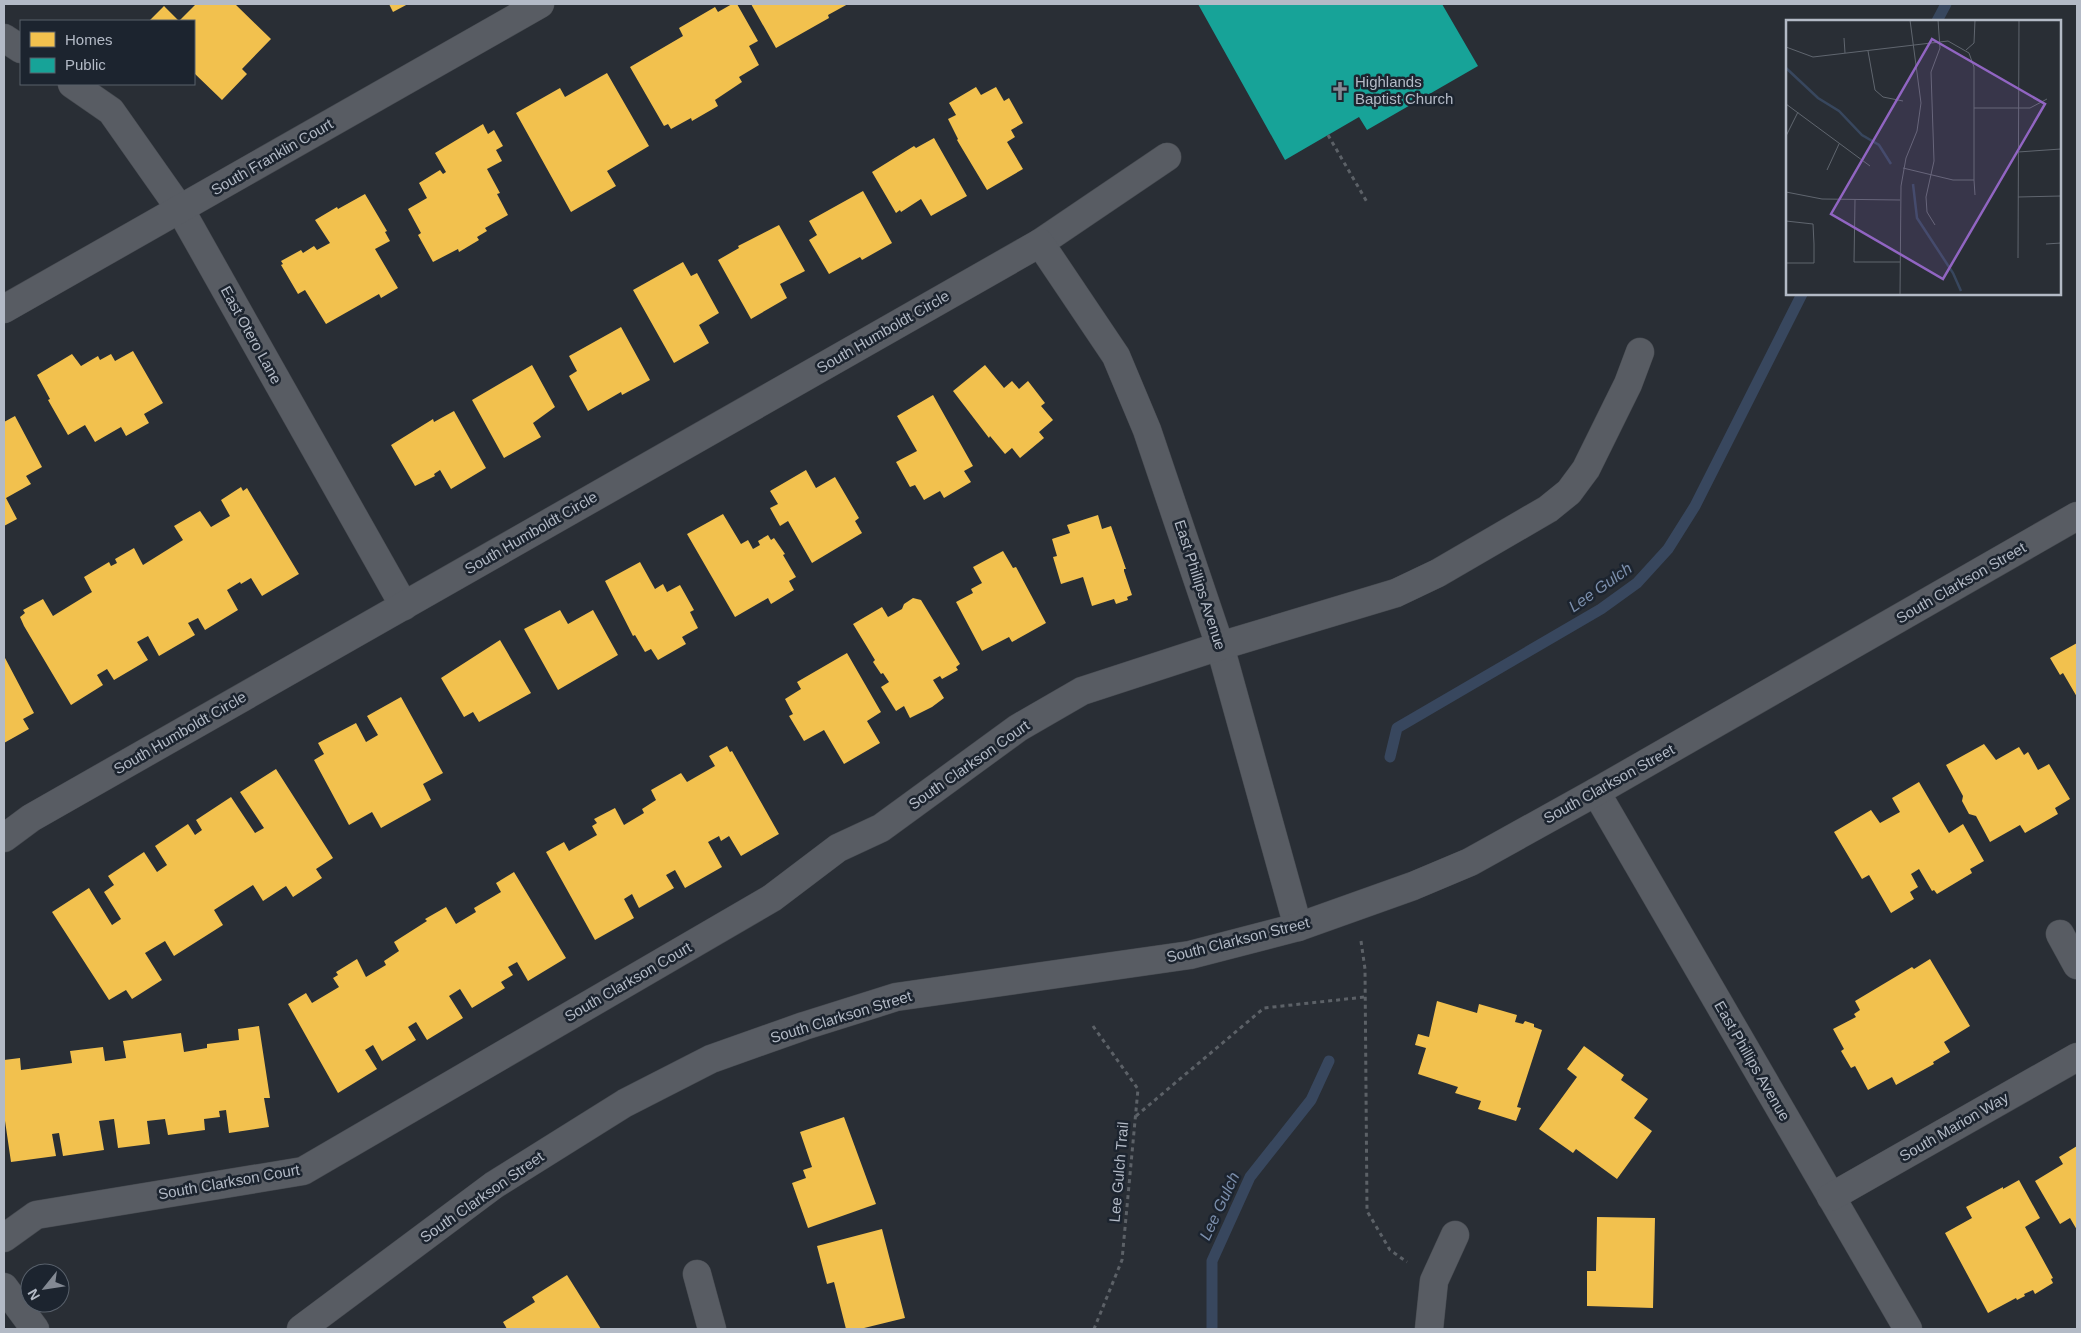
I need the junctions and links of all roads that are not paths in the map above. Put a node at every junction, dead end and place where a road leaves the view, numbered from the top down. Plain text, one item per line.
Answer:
1 (540, 4) edge
2 (4, 38) edge
3 (20, 48) edge
4 (73, 85) edge
5 (1167, 157) dead end
6 (180, 209) junction
7 (1047, 253) junction
8 (4, 309) edge
9 (1640, 352) dead end
10 (2077, 516) edge
11 (404, 606) junction
12 (1220, 646) junction
13 (1596, 792) junction
14 (4, 838) edge
15 (1298, 927) junction
16 (2060, 934) dead end
17 (2077, 965) edge
18 (2077, 1057) edge
19 (1831, 1197) junction
20 (1455, 1236) dead end
21 (4, 1238) edge
22 (697, 1274) dead end
23 (4, 1287) edge
24 (35, 1329) edge
25 (301, 1329) edge
26 (712, 1329) edge
27 (1429, 1329) edge
28 (1908, 1329) edge

1 - 6 street, South Franklin Court
2 - 3 street
4 - 6 street, East Otero Lane
5 - 7 street, South Humboldt Circle
6 - 8 street, South Franklin Court
6 - 11 street, East Otero Lane
7 - 11 street, South Humboldt Circle
7 - 12 street, East Phillips Avenue
9 - 12 street, South Clarkson Court
10 - 13 street, South Clarkson Street
11 - 14 street, South Humboldt Circle
12 - 15 street, East Phillips Avenue
12 - 21 street, South Clarkson Court
13 - 15 street, South Clarkson Street
13 - 19 street, East Phillips Avenue
15 - 25 street, South Clarkson Street
16 - 17 street
18 - 19 street, South Marion Way
19 - 28 street, East Phillips Avenue
20 - 27 street
22 - 26 street
23 - 24 street

